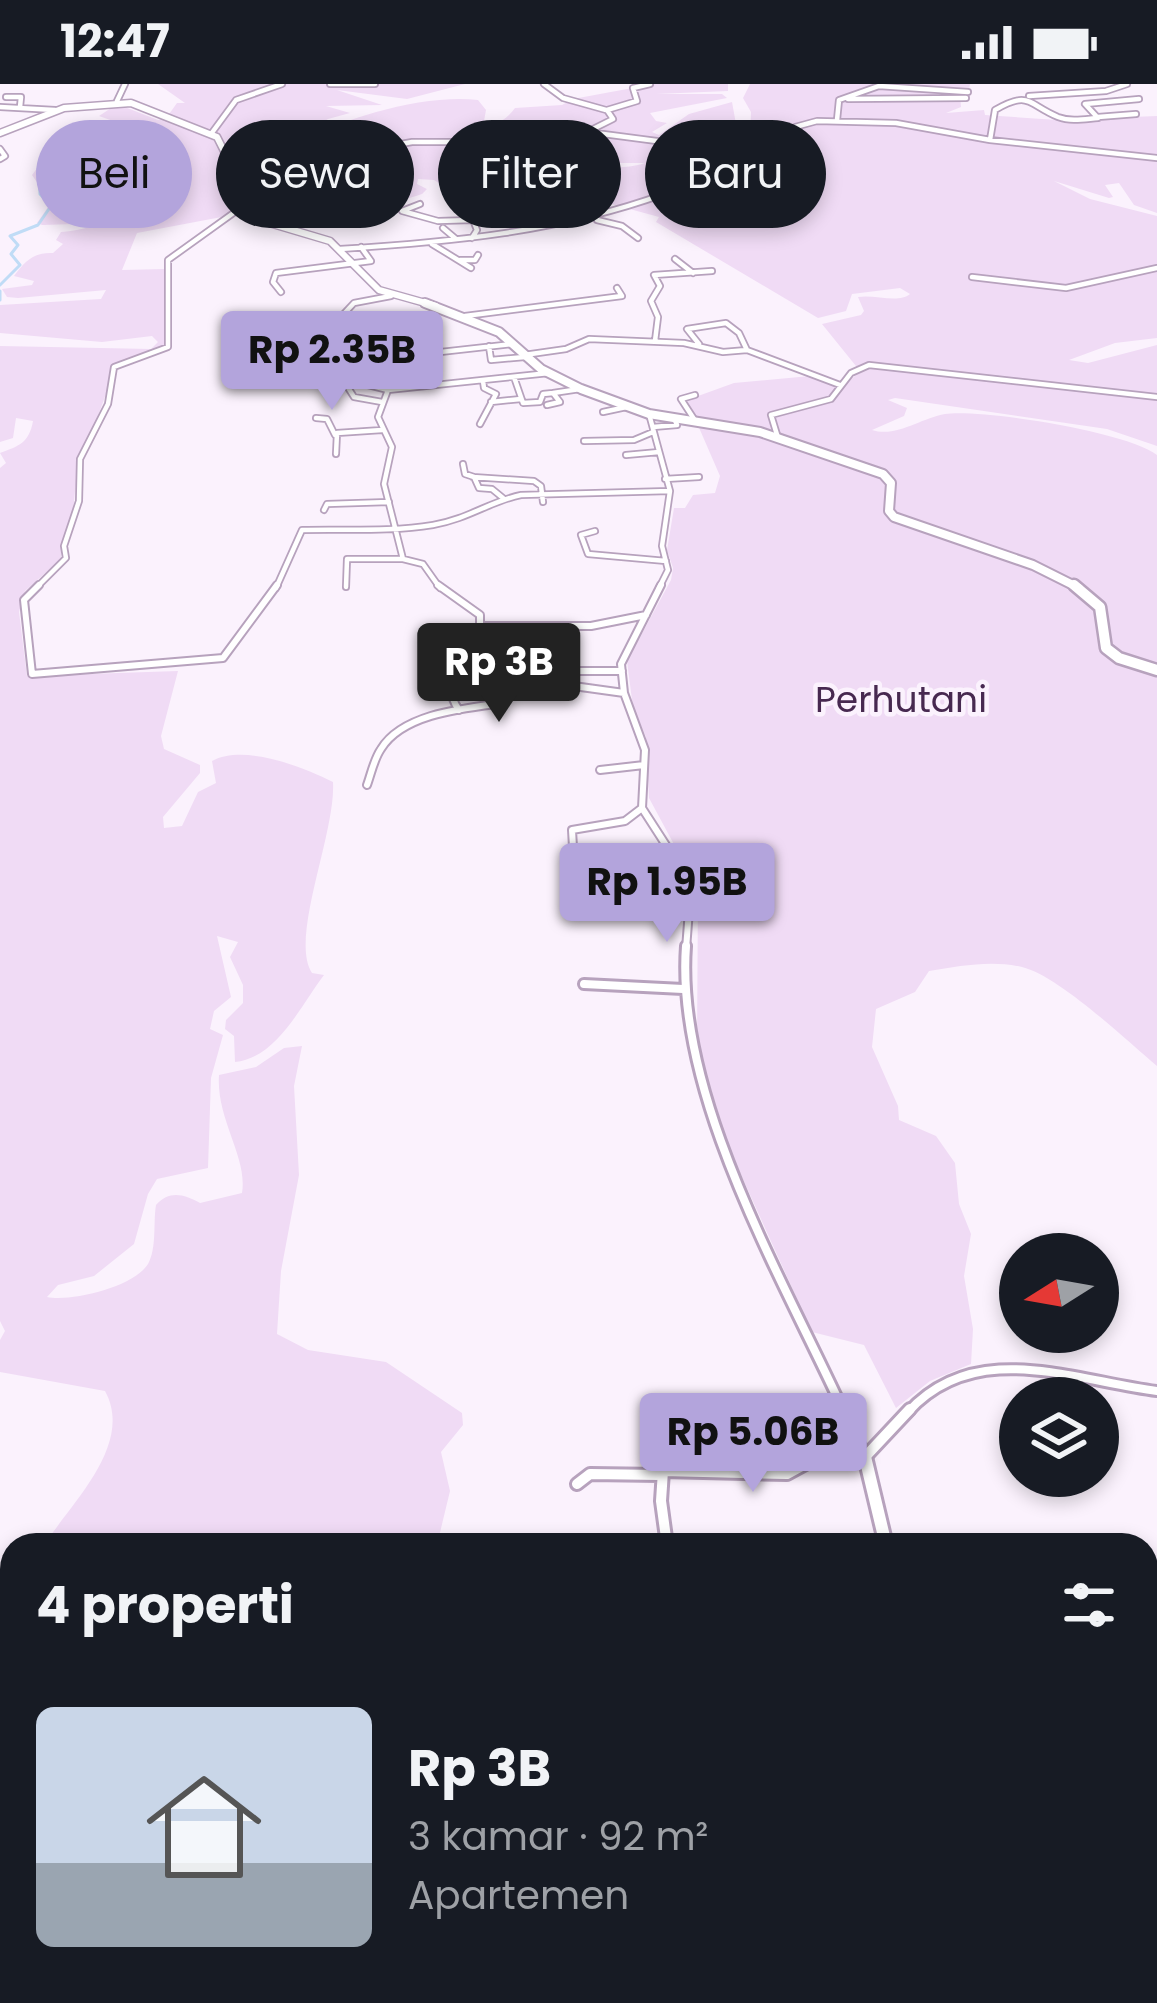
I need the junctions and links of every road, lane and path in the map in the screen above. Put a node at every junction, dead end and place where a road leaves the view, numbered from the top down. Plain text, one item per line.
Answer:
1 (125, 84) edge
2 (282, 84) edge
3 (330, 84) edge
4 (375, 84) edge
5 (544, 84) edge
6 (626, 84) edge
7 (650, 84) edge
8 (1127, 84) edge
9 (633, 88) junction
10 (1114, 88) junction
11 (1028, 96) junction
12 (6, 97) dead end
13 (1139, 99) dead end
14 (839, 100) junction
15 (1130, 100) junction
16 (117, 101) junction
17 (0, 106) edge
18 (55, 106) junction
19 (20, 107) junction
20 (606, 109) junction
21 (1136, 114) dead end
22 (1098, 117) junction
23 (611, 120) edge
24 (826, 122) edge
25 (839, 122) junction
26 (0, 133) edge
27 (211, 134) junction
28 (990, 140) junction
29 (216, 142) edge
30 (0, 149) edge
31 (1157, 158) edge
32 (0, 159) edge
33 (420, 204) dead end
34 (216, 226) edge
35 (621, 226) edge
36 (285, 228) edge
37 (443, 228) dead end
38 (532, 228) edge
39 (471, 238) junction
40 (638, 238) dead end
41 (459, 241) junction
42 (431, 243) junction
43 (362, 247) junction
44 (340, 249) junction
45 (478, 255) dead end
46 (675, 259) dead end
47 (371, 260) junction
48 (380, 260) dead end
49 (460, 260) junction
50 (353, 265) junction
51 (471, 268) dead end
52 (1157, 268) edge
53 (712, 271) dead end
54 (703, 272) junction
55 (694, 274) junction
56 (972, 278) dead end
57 (716, 281) dead end
58 (617, 288) dead end
59 (281, 292) dead end
60 (391, 296) junction
61 (523, 306) junction
62 (465, 316) junction
63 (535, 319) dead end
64 (354, 330) junction
65 (304, 337) dead end
66 (654, 343) junction
67 (513, 344) junction
68 (489, 346) junction
69 (701, 346) junction
70 (747, 350) junction
71 (525, 356) junction
72 (491, 360) junction
73 (351, 362) junction
74 (549, 374) junction
75 (340, 375) dead end
76 (512, 378) junction
77 (483, 380) junction
78 (840, 385) junction
79 (581, 389) junction
80 (388, 390) junction
81 (553, 393) junction
82 (695, 394) dead end
83 (1157, 397) edge
84 (521, 399) junction
85 (383, 402) junction
86 (490, 402) junction
87 (547, 405) dead end
88 (631, 406) junction
89 (603, 412) dead end
90 (649, 414) junction
91 (316, 418) dead end
92 (674, 418) junction
93 (694, 418) junction
94 (480, 424) dead end
95 (654, 429) junction
96 (382, 430) junction
97 (334, 435) junction
98 (778, 438) junction
99 (584, 441) dead end
100 (659, 452) junction
101 (336, 454) dead end
102 (626, 455) dead end
103 (463, 464) dead end
104 (495, 474) junction
105 (473, 477) junction
106 (699, 477) dead end
107 (665, 479) junction
108 (493, 491) junction
109 (670, 491) junction
110 (542, 498) junction
111 (505, 499) junction
112 (389, 502) junction
113 (324, 510) dead end
114 (398, 529) junction
115 (595, 531) dead end
116 (404, 559) junction
117 (666, 560) junction
118 (346, 587) dead end
119 (648, 614) junction
120 (480, 626) junction
121 (562, 626) junction
122 (1157, 670) edge
123 (622, 671) junction
124 (554, 680) junction
125 (624, 692) junction
126 (459, 710) junction
127 (644, 765) junction
128 (600, 770) dead end
129 (367, 785) dead end
130 (642, 808) junction
131 (573, 847) dead end
132 (584, 984) dead end
133 (683, 989) junction
134 (1157, 1391) edge
135 (865, 1457) junction
136 (661, 1474) junction
137 (577, 1484) dead end
138 (666, 1533) edge
139 (883, 1533) edge

1 - 16 street
2 - 27 street
3 - 4 street
5 - 20 street
6 - 9 street
7 - 9 street
8 - 10 street
9 - 20 street
10 - 11 street
10 - 15 street
11 - 22 street
11 - 28 street
12 - 19 street
13 - 15 street
14 - 14 street
14 - 25 street
15 - 22 street
16 - 18 highway
16 - 27 highway
17 - 19 street
18 - 19 street
18 - 26 highway
20 - 23 street
21 - 22 street
24 - 25 street
25 - 28 street
27 - 29 highway
28 - 31 street
30 - 32 street
33 - 39 street
34 - 114 street
35 - 40 street
36 - 44 highway
37 - 41 street
38 - 39 street
39 - 41 street
41 - 42 street
42 - 43 street
42 - 49 street
43 - 44 street
43 - 47 street
44 - 50 highway
45 - 49 street
46 - 55 street
47 - 48 street
47 - 50 street
49 - 51 street
50 - 59 street
50 - 60 highway
52 - 56 street
53 - 54 street
54 - 55 street
54 - 57 street
55 - 66 street
58 - 61 street
60 - 62 highway
60 - 64 street
61 - 62 street
61 - 63 street
62 - 67 highway
64 - 65 street
64 - 73 street
66 - 69 street
66 - 71 street
67 - 68 street
67 - 71 highway
68 - 72 street
68 - 73 street
69 - 70 street
69 - 70 street
70 - 78 street
71 - 72 street
71 - 74 highway
72 - 76 street
73 - 80 street
74 - 76 street
74 - 79 highway
75 - 85 street
76 - 77 street
76 - 84 street
77 - 80 street
77 - 86 street
78 - 83 street
78 - 98 street
79 - 81 street
79 - 88 highway
80 - 85 street
81 - 84 street
81 - 87 street
82 - 93 street
84 - 86 street
85 - 96 street
86 - 94 street
88 - 89 street
88 - 90 highway
90 - 92 highway
90 - 95 street
91 - 97 street
92 - 93 highway
92 - 95 street
93 - 98 highway
95 - 99 street
95 - 100 street
96 - 97 street
96 - 112 street
97 - 101 street
98 - 122 highway
100 - 102 street
100 - 107 street
103 - 105 street
104 - 105 street
104 - 108 street
104 - 110 street
105 - 108 street
106 - 107 street
107 - 109 street
108 - 111 street
109 - 110 street
109 - 117 street
110 - 111 street
111 - 114 street
112 - 113 street
112 - 114 street
114 - 116 street
115 - 117 street
116 - 118 street
116 - 120 street
117 - 119 street
119 - 121 street
119 - 123 street
120 - 121 street
120 - 126 street
121 - 124 street
123 - 124 street
123 - 125 street
124 - 125 street
124 - 126 street
125 - 127 street
126 - 129 street
127 - 128 street
127 - 130 street
130 - 131 street
130 - 133 street
132 - 133 street
133 - 135 street
134 - 135 street
135 - 136 street
135 - 139 main road
136 - 137 street
136 - 138 street

